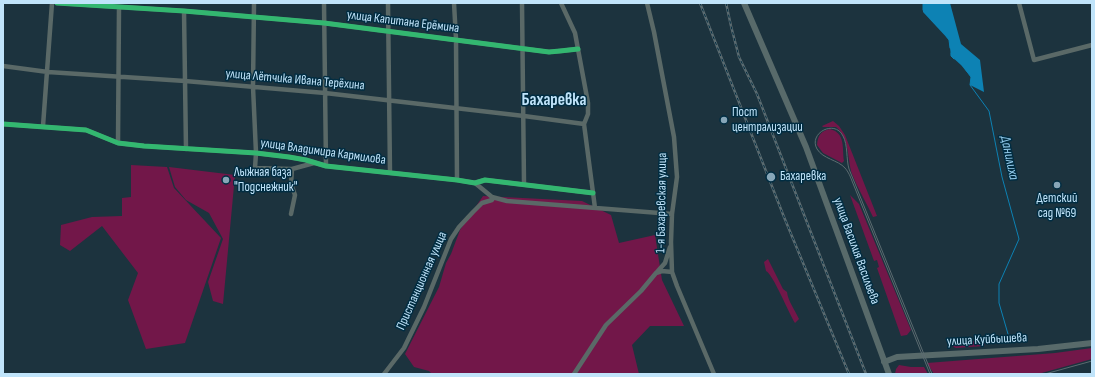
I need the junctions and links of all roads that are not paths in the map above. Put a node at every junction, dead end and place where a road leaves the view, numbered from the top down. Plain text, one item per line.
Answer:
1 (52, 3) edge
2 (56, 3) edge
3 (254, 3) edge
4 (324, 3) edge
5 (388, 3) edge
6 (454, 3) edge
7 (522, 3) edge
8 (561, 3) edge
9 (647, 3) edge
10 (744, 3) edge
11 (1019, 3) edge
12 (119, 7) junction
13 (184, 11) junction
14 (253, 18) junction
15 (324, 23) junction
16 (389, 31) junction
17 (456, 39) junction
18 (1092, 45) edge
19 (578, 48) junction
20 (522, 49) junction
21 (3, 66) edge
22 (48, 72) junction
23 (119, 76) junction
24 (185, 81) junction
25 (253, 87) junction
26 (325, 93) junction
27 (390, 100) junction
28 (456, 109) junction
29 (524, 116) junction
30 (3, 124) edge
31 (584, 124) junction
32 (44, 126) junction
33 (118, 143) junction
34 (186, 149) junction
35 (256, 153) junction
36 (314, 163) junction
37 (326, 166) junction
38 (292, 169) junction
39 (390, 173) junction
40 (457, 180) junction
41 (475, 183) junction
42 (524, 184) junction
43 (593, 193) junction
44 (492, 197) junction
45 (595, 208) junction
46 (291, 214) dead end
47 (672, 214) junction
48 (671, 242) junction
49 (672, 272) junction
50 (656, 273) junction
51 (1092, 343) edge
52 (884, 362) junction
53 (384, 374) edge
54 (574, 374) edge
55 (714, 374) edge
56 (888, 374) edge

1 - 22 street
2 - 12 street, улица Капитана Ерёмина
3 - 14 street
4 - 15 street
5 - 16 street
6 - 17 street
7 - 20 street
8 - 19 street
9 - 47 street, 1-я Бахаревская улица
10 - 52 main road, улица Василия Васильева
11 - 18 street
12 - 13 street, улица Капитана Ерёмина
12 - 23 street
13 - 14 street, улица Капитана Ерёмина
13 - 24 street
14 - 15 street, улица Капитана Ерёмина
14 - 25 street
15 - 16 street, улица Капитана Ерёмина
15 - 26 street
16 - 17 street, улица Капитана Ерёмина
16 - 27 street
17 - 20 street, улица Капитана Ерёмина
17 - 28 street
19 - 20 street, улица Капитана Ерёмина
19 - 31 street
20 - 29 street
21 - 22 street, улица Лётчика Ивана Терёхина
22 - 23 street, улица Лётчика Ивана Терёхина
22 - 32 street
23 - 24 street, улица Лётчика Ивана Терёхина
23 - 33 street
24 - 25 street, улица Лётчика Ивана Терёхина
24 - 34 street
25 - 26 street, улица Лётчика Ивана Терёхина
25 - 35 street
26 - 27 street, улица Лётчика Ивана Терёхина
26 - 37 street
27 - 28 street, улица Лётчика Ивана Терёхина
27 - 39 street
28 - 29 street, улица Лётчика Ивана Терёхина
28 - 40 street
29 - 31 street, улица Лётчика Ивана Терёхина
29 - 42 street
30 - 32 street, улица Владимира Кармилова
31 - 43 street
32 - 33 street, улица Владимира Кармилова
33 - 34 street, улица Владимира Кармилова
34 - 35 street, улица Владимира Кармилова
35 - 36 street, улица Владимира Кармилова
35 - 38 street
36 - 37 street, улица Владимира Кармилова
36 - 38 street
37 - 39 street, улица Владимира Кармилова
38 - 46 street
39 - 40 street, улица Владимира Кармилова
40 - 41 street, улица Владимира Кармилова
41 - 42 street, улица Владимира Кармилова
41 - 44 street
42 - 43 street, улица Владимира Кармилова
43 - 45 street
44 - 45 street
44 - 53 street, Пристанционная улица
45 - 47 street
47 - 48 street, 1-я Бахаревская улица
48 - 49 street, 1-я Бахаревская улица
48 - 50 street
49 - 50 street
49 - 55 street, 1-я Бахаревская улица
50 - 54 street
51 - 52 main road, улица Куйбышева
52 - 56 main road, улица Василия Васильева

